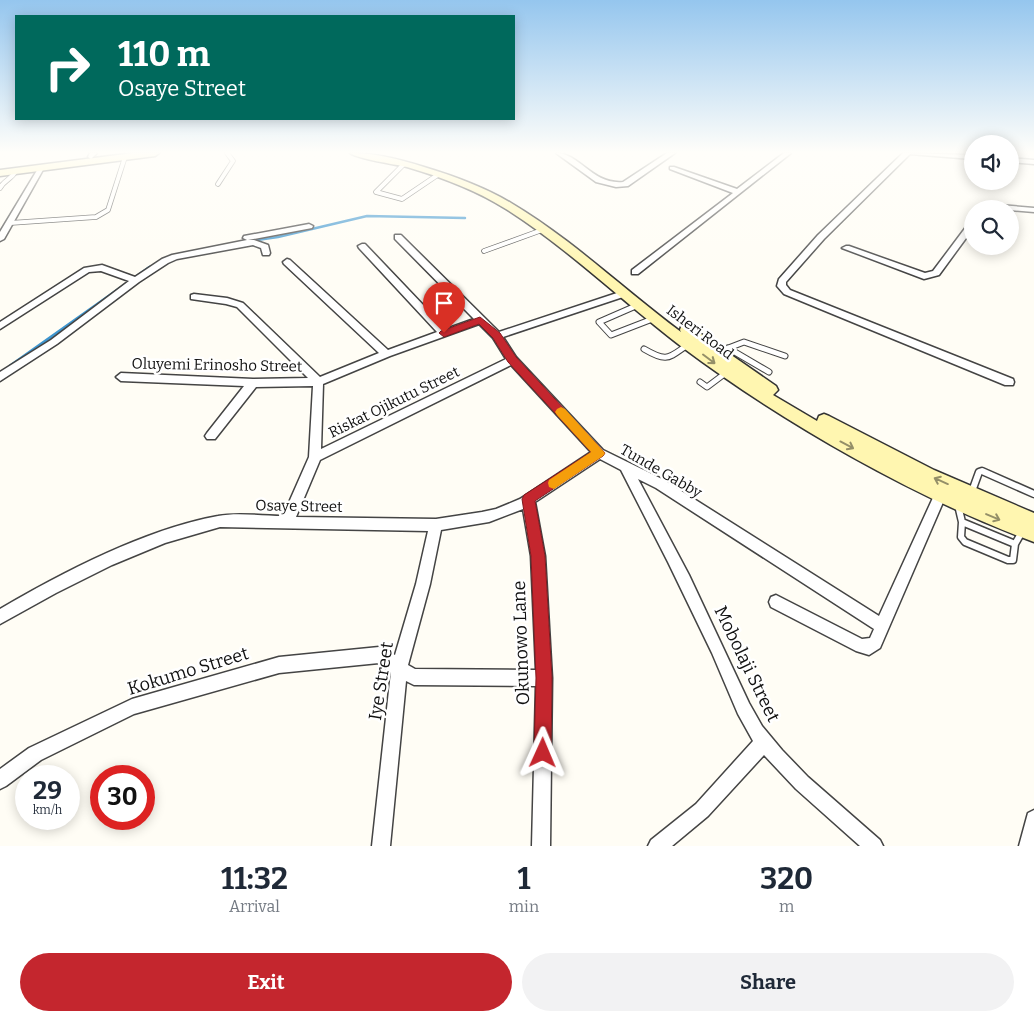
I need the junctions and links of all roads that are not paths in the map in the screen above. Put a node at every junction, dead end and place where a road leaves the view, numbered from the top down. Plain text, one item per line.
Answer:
1 (27, 192) edge
2 (113, 192) edge
3 (378, 192) edge
4 (412, 192) edge
5 (479, 192) edge
6 (496, 192) edge
7 (738, 192) edge
8 (867, 192) edge
9 (1019, 209) edge
10 (1034, 210) edge
11 (10, 224) junction
12 (309, 226) dead end
13 (542, 230) junction
14 (964, 236) edge
15 (398, 237) dead end
16 (0, 239) edge
17 (362, 246) dead end
18 (846, 248) dead end
19 (484, 251) dead end
20 (266, 252) dead end
21 (286, 262) dead end
22 (635, 272) dead end
23 (130, 279) junction
24 (623, 294) junction
25 (194, 298) dead end
26 (638, 305) junction
27 (655, 318) junction
28 (480, 320) junction
29 (0, 326) edge
30 (444, 333) junction
31 (497, 336) junction
32 (689, 344) junction
33 (644, 349) dead end
34 (723, 350) junction
35 (386, 354) junction
36 (785, 356) dead end
37 (512, 360) junction
38 (727, 372) junction
39 (770, 372) dead end
40 (0, 377) edge
41 (121, 377) dead end
42 (318, 382) junction
43 (700, 382) dead end
44 (1009, 382) dead end
45 (253, 383) junction
46 (766, 393) junction
47 (212, 436) dead end
48 (599, 453) junction
49 (315, 458) junction
50 (626, 468) junction
51 (940, 493) junction
52 (971, 494) junction
53 (1034, 494) edge
54 (528, 499) junction
55 (957, 501) junction
56 (1034, 521) edge
57 (962, 522) junction
58 (288, 523) junction
59 (436, 525) junction
60 (1028, 532) edge
61 (1015, 544) junction
62 (776, 602) dead end
63 (0, 617) edge
64 (882, 626) junction
65 (399, 670) junction
66 (544, 678) junction
67 (764, 742) junction
68 (0, 780) edge
69 (1034, 819) edge
70 (381, 846) edge
71 (541, 846) edge
72 (657, 846) edge
73 (874, 846) edge
74 (1028, 846) edge

1 - 11 street
2 - 11 lane
3 - 4 lane
5 - 13 main road, Isheri Road
6 - 34 main road, Isheri Road
7 - 22 street
8 - 44 street
9 - 10 street
11 - 16 street
12 - 23 street
13 - 19 lane
13 - 24 main road, Isheri Road
14 - 18 street
15 - 28 street, Tunde Gabby
17 - 30 street
20 - 23 street
21 - 35 street
23 - 29 street
23 - 40 street
24 - 26 main road, Isheri Road
24 - 31 street
25 - 42 street
26 - 27 main road, Isheri Road
26 - 27 lane
27 - 32 main road, Isheri Road
28 - 30 street, Oluyemi Erinosho Street
28 - 31 street, Tunde Gabby
30 - 35 street, Oluyemi Erinosho Street
31 - 37 street, Tunde Gabby
32 - 33 lane
32 -> 38 main road, Isheri Road
34 - 36 lane
34 - 39 lane
34 - 46 main road, Isheri Road
35 - 42 street, Oluyemi Erinosho Street
37 - 48 street, Tunde Gabby
37 - 49 street, Riskat Ojikutu Street
38 - 43 lane
38 - 46 main road, Isheri Road
41 - 45 street, Oluyemi Erinosho Street
42 - 45 street, Oluyemi Erinosho Street
42 - 49 street
45 - 47 street
46 -> 51 main road, Isheri Road
52 -> 46 main road, Isheri Road
48 - 50 street, Tunde Gabby
48 - 54 street, Osaye Street
49 - 58 street
50 - 64 street, Tunde Gabby
50 - 67 street, Mobolaji Street
51 - 55 main road, Isheri Road
51 - 64 street
52 - 53 lane
52 - 56 main road, Isheri Road
54 - 59 street, Osaye Street
54 - 66 street, Okunowo Lane
55 - 57 lane
55 -> 60 main road, Isheri Road
57 - 61 lane
57 - 61 lane
58 - 59 street, Osaye Street
58 - 63 street, Osaye Street
59 - 65 street, Iye Street
60 - 61 lane
62 - 64 street
65 - 66 street
65 - 68 street, Kokumo Street
65 - 70 street, Iye Street
66 - 71 street, Okunowo Lane
67 - 72 street
67 - 73 street, Mobolaji Street
69 - 74 street

